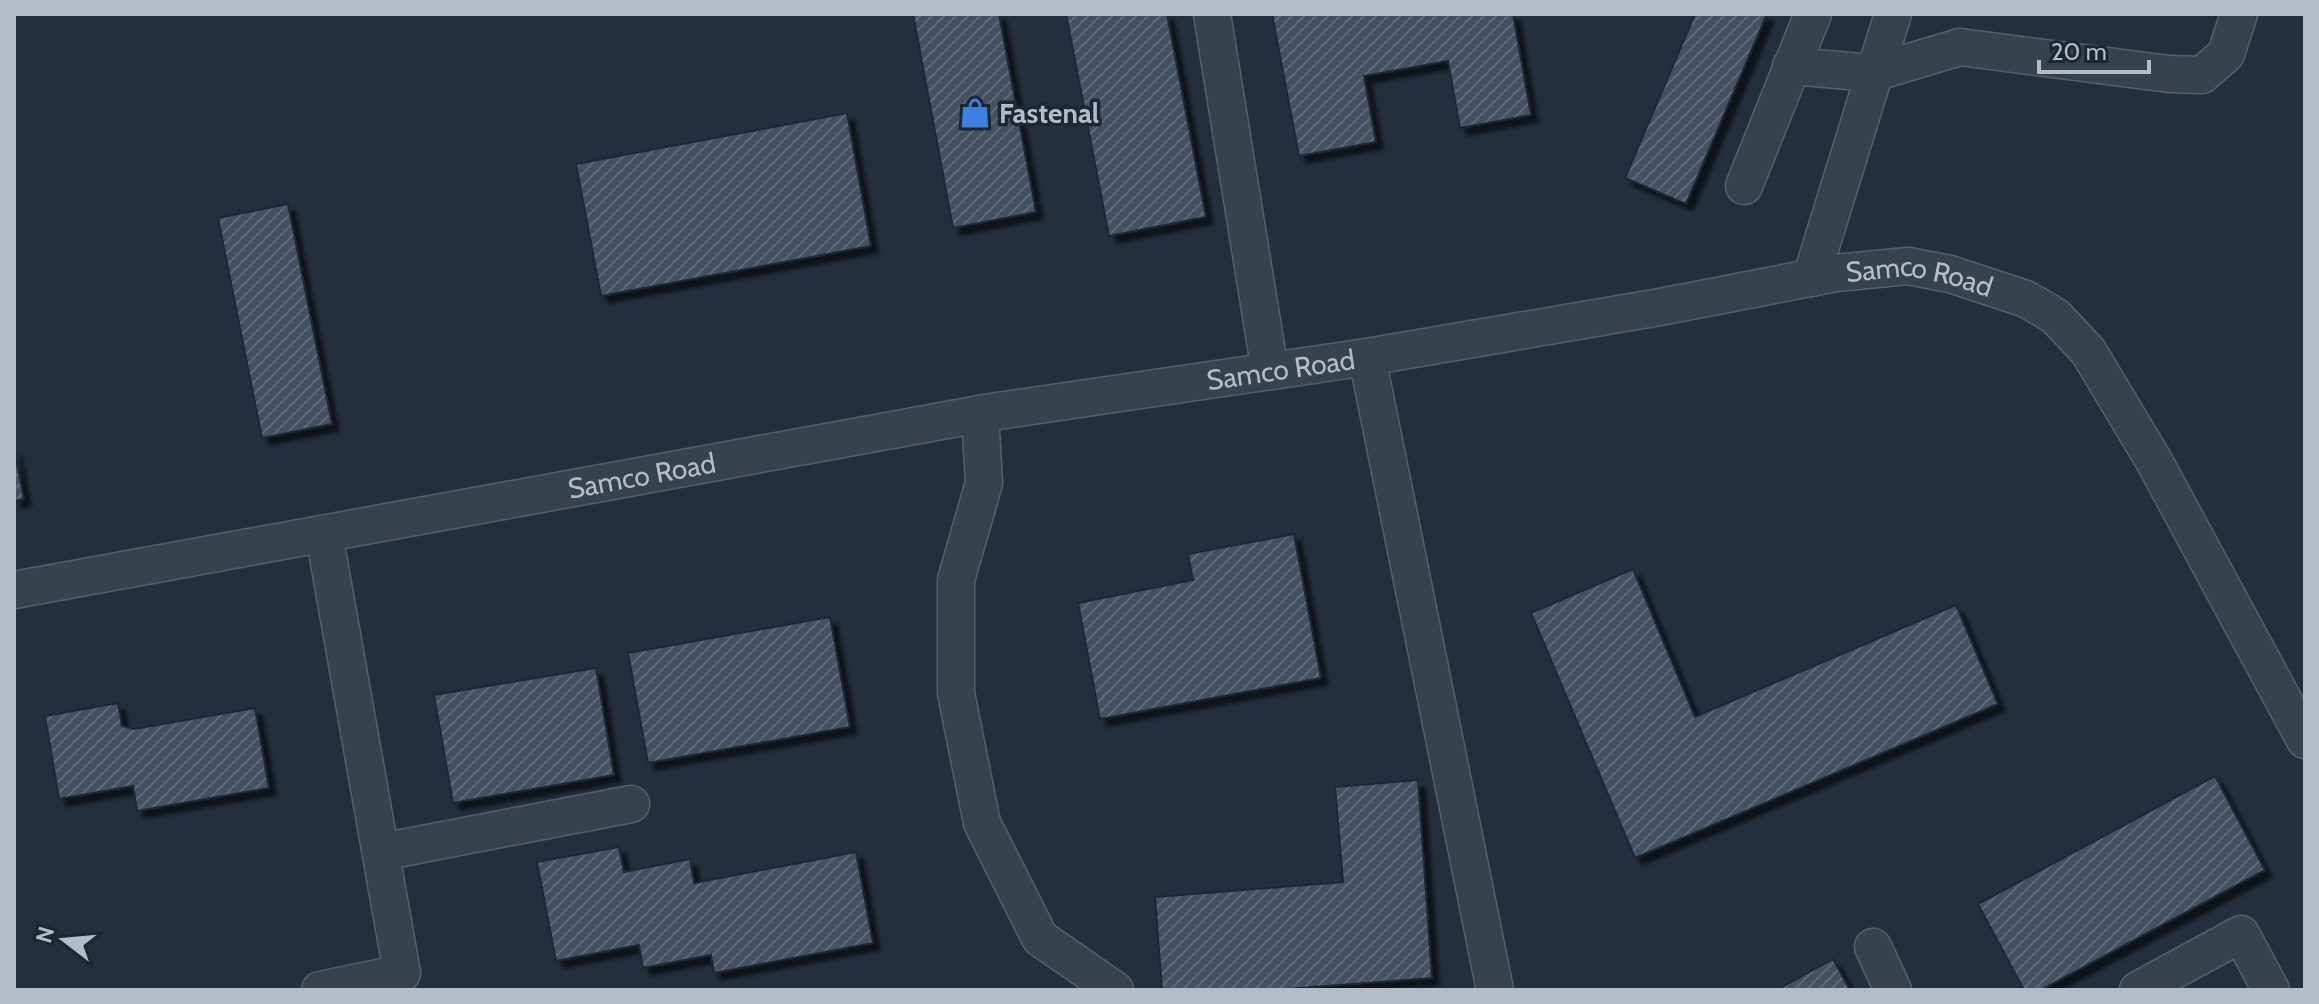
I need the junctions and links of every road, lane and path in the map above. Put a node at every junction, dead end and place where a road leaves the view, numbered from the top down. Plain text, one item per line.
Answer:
1 (1212, 14) edge
2 (1813, 14) edge
3 (1893, 14) edge
4 (2239, 14) edge
5 (1791, 66) junction
6 (1873, 73) junction
7 (1744, 186) dead end
8 (1811, 278) junction
9 (1367, 357) junction
10 (1270, 371) junction
11 (980, 414) junction
12 (324, 534) junction
13 (14, 590) edge
14 (2305, 740) edge
15 (631, 804) dead end
16 (381, 852) junction
17 (1873, 947) dead end
18 (338, 988) edge
19 (1115, 990) edge
20 (1495, 990) edge
21 (1893, 990) edge
22 (2138, 990) edge
23 (2271, 990) edge

1 - 10 street
2 - 5 street
3 - 6 street
4 - 6 street
5 - 6 street
5 - 7 street
6 - 8 street
8 - 9 street, Samco Road
8 - 14 street, Samco Road
9 - 10 street, Samco Road
9 - 20 street
10 - 11 street, Samco Road
11 - 12 street, Samco Road
11 - 19 street
12 - 13 street, Samco Road
12 - 16 street
15 - 16 street
16 - 18 street
17 - 21 street
22 - 23 street

